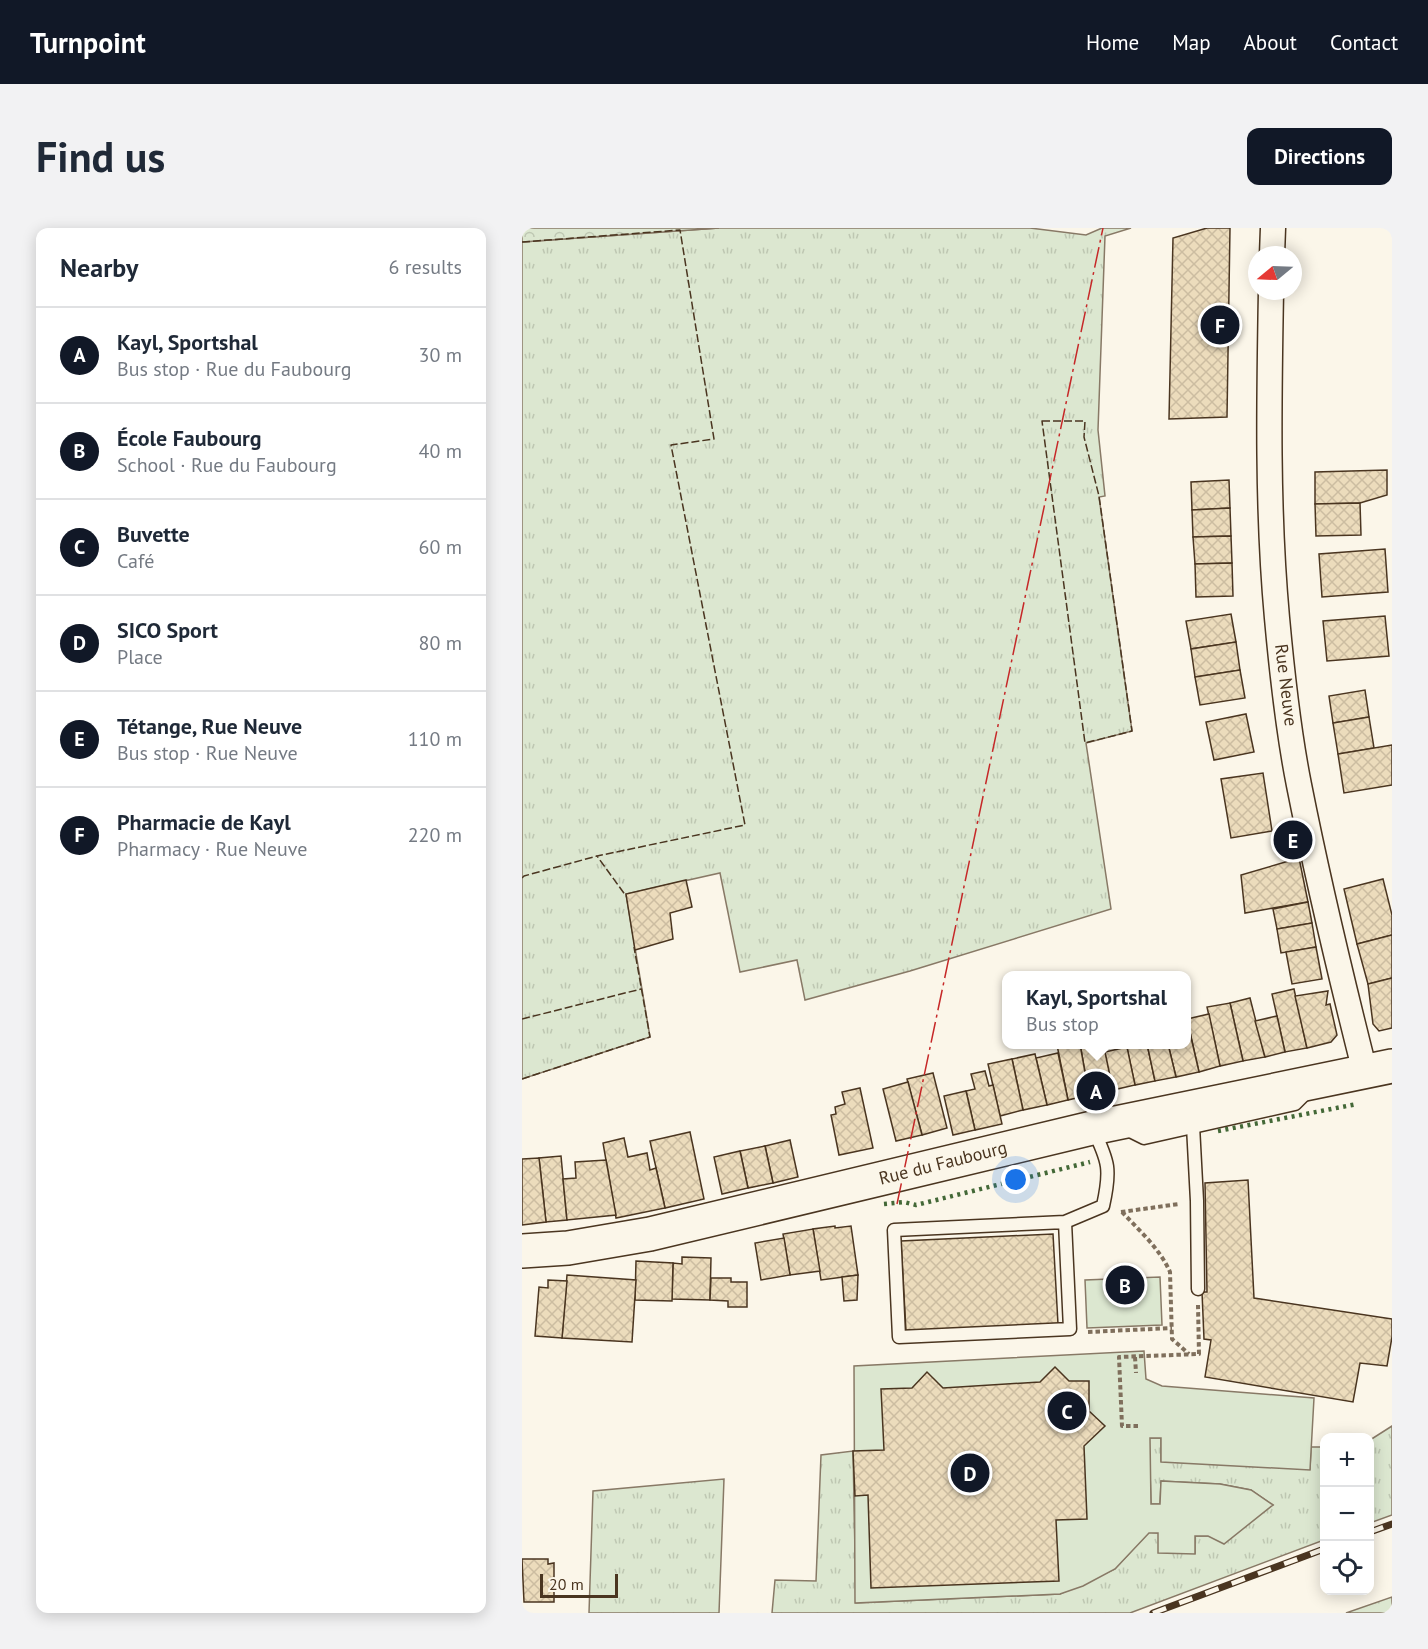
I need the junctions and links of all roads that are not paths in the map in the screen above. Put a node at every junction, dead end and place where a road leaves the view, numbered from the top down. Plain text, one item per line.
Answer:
1 (1273, 228) edge
2 (1272, 246) edge
3 (1271, 300) edge
4 (1378, 1069) edge
5 (1317, 1082) junction
6 (1103, 1126) junction
7 (1193, 1126) junction
8 (1065, 1222) junction
9 (522, 1251) edge
10 (1198, 1289) road end

1 - 2 street
3 - 4 street, Rue Neuve
4 - 5 main road, Rue du Faubourg
5 - 6 main road, Rue du Faubourg
5 - 7 lane
6 - 7 lane
6 - 8 lane
6 - 9 main road, Rue du Faubourg
7 - 10 lane
8 - 8 lane

